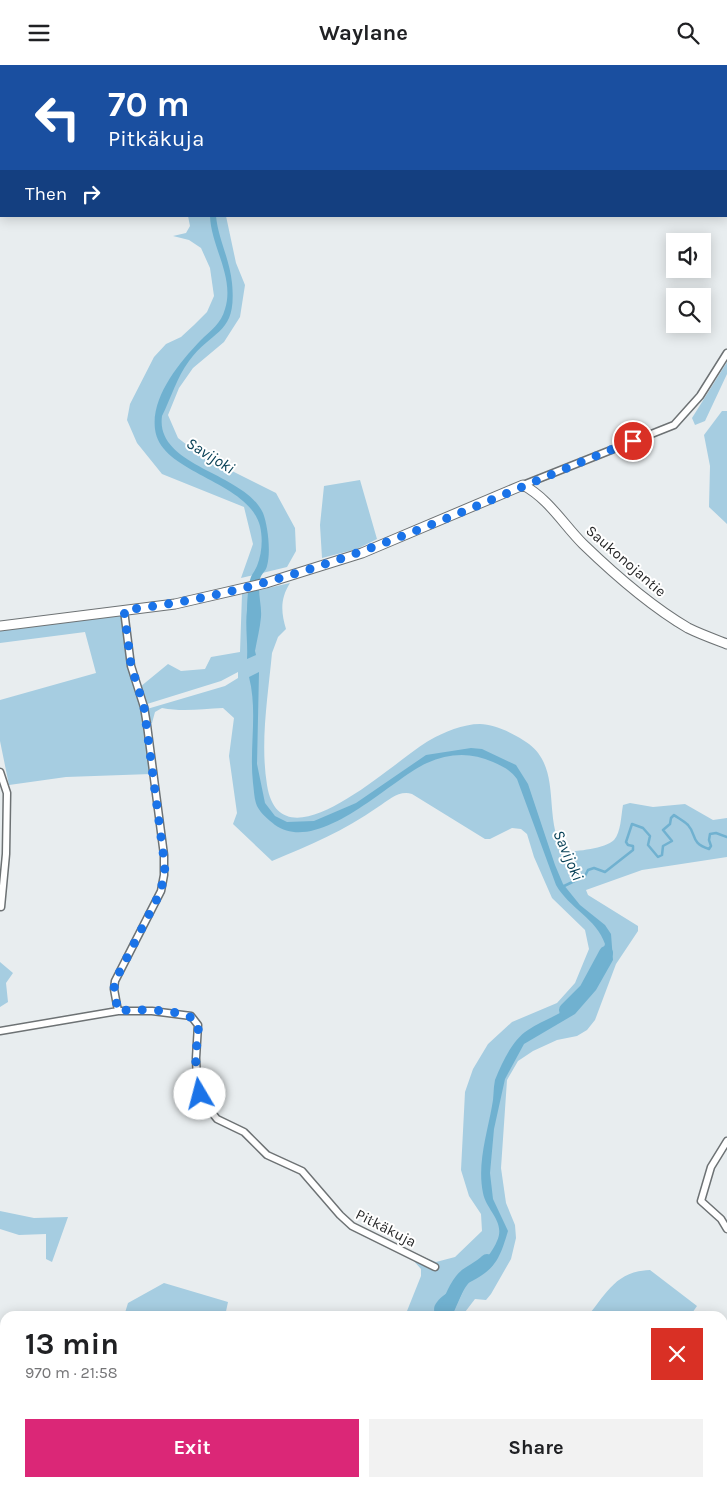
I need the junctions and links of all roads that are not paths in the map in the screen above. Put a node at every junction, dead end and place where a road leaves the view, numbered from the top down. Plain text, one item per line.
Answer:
1 (727, 353) edge
2 (523, 485) junction
3 (124, 610) junction
4 (0, 626) edge
5 (727, 644) edge
6 (0, 772) edge
7 (2, 881) edge
8 (1, 907) edge
9 (118, 1011) junction
10 (0, 1031) edge
11 (727, 1141) edge
12 (727, 1229) edge
13 (435, 1267) dead end

1 - 2 street
2 - 3 street
2 - 5 street, Saukonojantie
3 - 4 street
3 - 9 street
6 - 7 street
7 - 8 street
9 - 10 street, Pitkäkuja
9 - 13 street, Pitkäkuja
11 - 12 street

